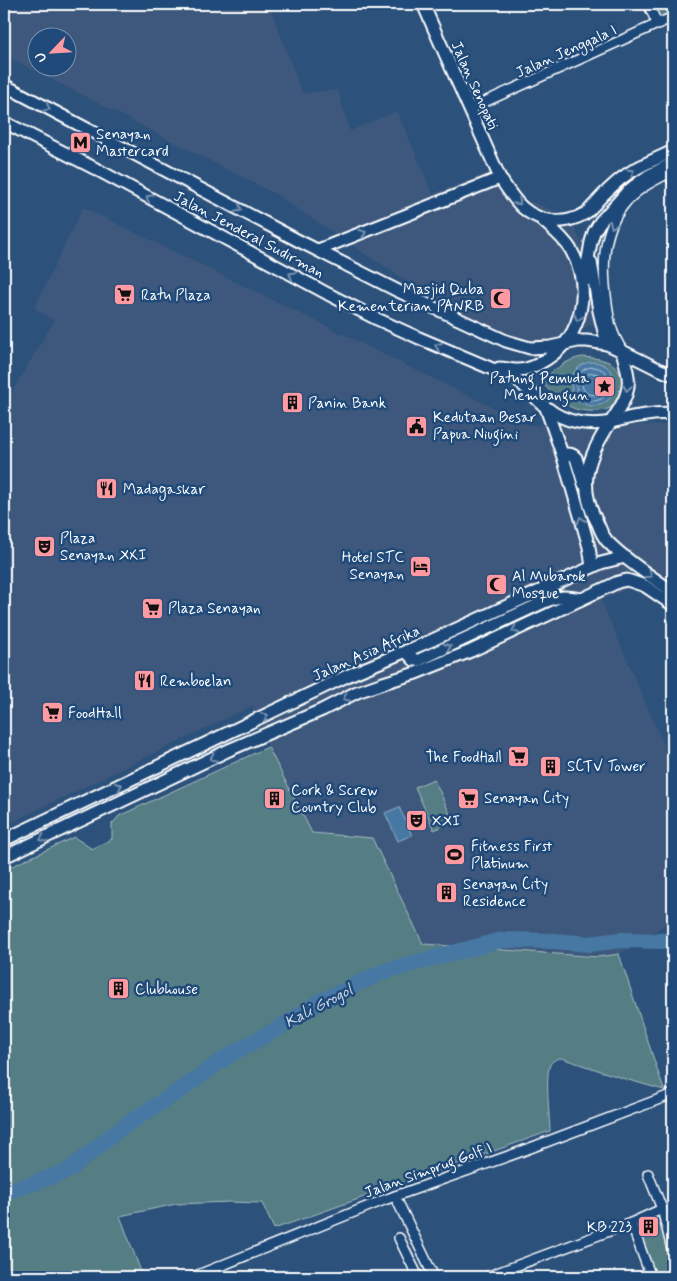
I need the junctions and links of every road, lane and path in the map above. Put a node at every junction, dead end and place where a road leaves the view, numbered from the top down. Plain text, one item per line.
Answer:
1 (423, 4) edge
2 (648, 4) edge
3 (673, 17) edge
4 (658, 24) junction
5 (4, 85) edge
6 (469, 109) junction
7 (4, 122) edge
8 (673, 151) edge
9 (670, 168) edge
10 (500, 178) junction
11 (673, 182) edge
12 (542, 220) junction
13 (318, 250) junction
14 (590, 253) junction
15 (583, 289) junction
16 (564, 344) junction
17 (607, 344) junction
18 (622, 350) junction
19 (483, 365) junction
20 (673, 375) edge
21 (546, 408) junction
22 (673, 414) edge
23 (610, 422) junction
24 (562, 454) junction
25 (586, 489) junction
26 (606, 540) junction
27 (589, 547) junction
28 (625, 557) junction
29 (592, 567) junction
30 (673, 592) edge
31 (581, 599) junction
32 (673, 605) edge
33 (406, 651) junction
34 (74, 806) junction
35 (82, 820) junction
36 (4, 840) edge
37 (4, 857) edge
38 (673, 1094) edge
39 (648, 1174) dead end
40 (395, 1196) junction
41 (662, 1209) junction
42 (631, 1222) junction
43 (399, 1238) dead end
44 (673, 1254) edge
45 (508, 1273) edge
46 (193, 1277) edge
47 (418, 1277) edge
48 (434, 1277) edge
49 (486, 1277) edge
50 (651, 1277) edge

1 - 6 main road, Jalan Senopati
2 - 4 street
3 - 4 street, Jalan Jenggala I
4 - 6 street, Jalan Jenggala I
5 -> 13 main road, Jalan Jenderal Sudirman
6 - 10 main road, Jalan Senopati
19 -> 7 main road, Jalan Jenderal Sudirman
12 -> 8 main road
9 - 11 street
9 - 14 main road
9 -> 18 street
10 -> 12 main road
13 -> 10 main road, Jalan Jenderal Sudirman
12 - 15 main road
13 - 16 main road, Jalan Jenderal Sudirman
14 - 15 main road
14 - 17 main road
15 -> 16 main road
16 - 17 main road, Jalan Jenderal Sudirman
16 - 19 main road
17 - 18 main road, Jalan Jenderal Sudirman
18 - 20 main road, Jalan Jenderal Sudirman
18 -> 23 main road
19 - 21 main road
21 - 23 main road
21 - 24 main road
22 - 23 main road
23 - 25 main road
24 - 25 main road
27 -> 24 main road
25 - 26 main road
26 - 27 main road
26 - 28 main road
27 - 29 main road
28 - 29 main road, Jalan Asia Afrika
28 -> 30 main road
29 - 33 main road, Jalan Asia Afrika
31 - 32 main road
33 -> 31 main road
31 -> 35 main road
34 -> 33 main road, Jalan Asia Afrika
34 - 35 main road
34 - 36 main road, Jalan Asia Afrika
35 -> 37 main road
38 - 40 street, Jalan Simprug Golf I
39 - 41 street
40 - 46 street, Jalan Simprug Golf I
40 - 48 street
41 - 42 street
41 - 44 street
42 - 45 street
42 - 50 street
43 - 47 street
45 - 49 street

